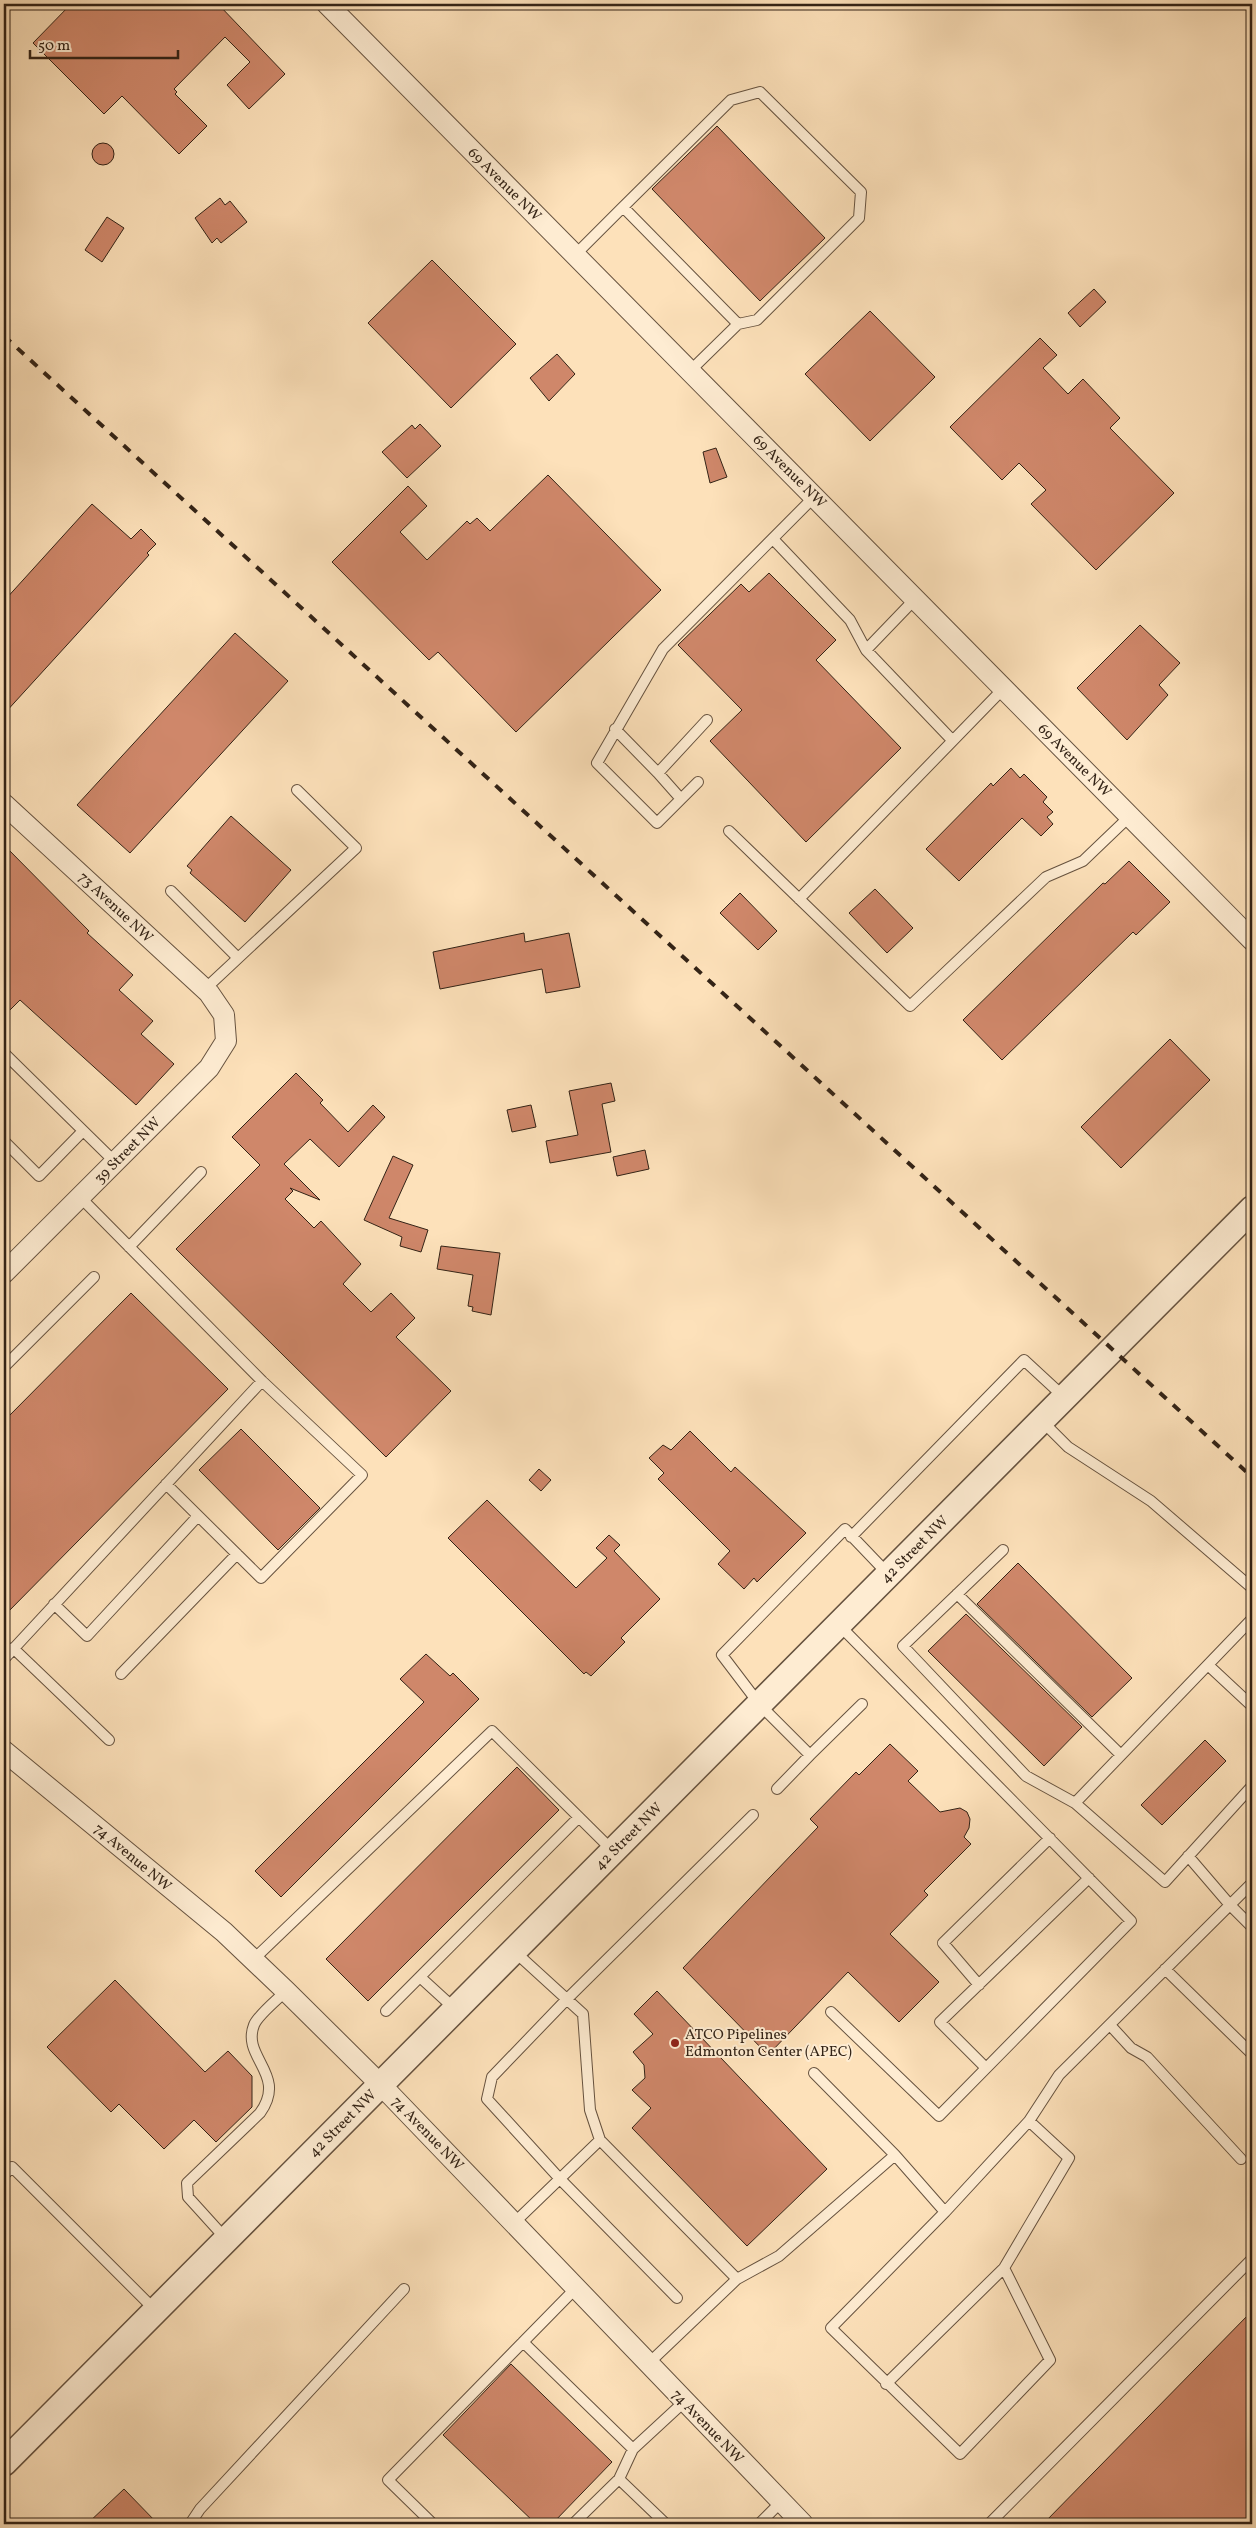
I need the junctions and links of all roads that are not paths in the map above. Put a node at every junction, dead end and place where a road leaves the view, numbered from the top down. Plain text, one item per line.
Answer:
1 (327, 4) edge
2 (623, 207) junction
3 (576, 255) junction
4 (738, 324) junction
5 (691, 370) junction
6 (815, 496) junction
7 (773, 539) junction
8 (916, 598) junction
9 (866, 650) junction
10 (1004, 688) junction
11 (706, 720) dead end
12 (615, 729) junction
13 (952, 740) junction
14 (658, 773) junction
15 (698, 782) dead end
16 (297, 790) dead end
17 (681, 799) junction
18 (4, 804) edge
19 (1130, 816) junction
20 (729, 831) dead end
21 (171, 891) dead end
22 (799, 899) junction
23 (1252, 940) edge
24 (238, 958) junction
25 (205, 989) junction
26 (224, 1015) joint
27 (4, 1053) edge
28 (83, 1131) junction
29 (4, 1141) edge
30 (115, 1162) junction
31 (201, 1172) dead end
32 (80, 1197) junction
33 (1252, 1209) edge
34 (130, 1247) junction
35 (4, 1273) edge
36 (94, 1277) dead end
37 (4, 1367) edge
38 (262, 1380) junction
39 (1065, 1397) junction
40 (1042, 1421) junction
41 (166, 1484) junction
42 (198, 1516) junction
43 (852, 1537) junction
44 (1003, 1550) dead end
45 (236, 1554) junction
46 (889, 1574) junction
47 (1252, 1588) edge
48 (957, 1594) junction
49 (54, 1604) junction
50 (1252, 1619) edge
51 (839, 1625) junction
52 (14, 1648) junction
53 (4, 1659) edge
54 (1208, 1665) junction
55 (121, 1674) dead end
56 (862, 1704) dead end
57 (760, 1705) junction
58 (1252, 1706) edge
59 (109, 1740) dead end
60 (4, 1751) edge
61 (810, 1755) junction
62 (1121, 1755) junction
63 (1252, 1786) edge
64 (777, 1789) dead end
65 (1075, 1802) junction
66 (753, 1816) dead end
67 (578, 1818) junction
68 (1050, 1838) junction
69 (613, 1851) junction
70 (1188, 1856) junction
71 (1089, 1878) junction
72 (1252, 1883) edge
73 (1230, 1906) junction
74 (1252, 1927) edge
75 (514, 1950) junction
76 (253, 1960) junction
77 (1166, 1969) junction
78 (420, 1976) junction
79 (979, 1985) junction
80 (286, 1991) junction
81 (567, 1999) junction
82 (455, 2010) junction
83 (386, 2011) dead end
84 (831, 2012) dead end
85 (1110, 2025) junction
86 (1252, 2054) edge
87 (986, 2068) junction
88 (814, 2073) dead end
89 (381, 2084) junction
90 (1029, 2121) junction
91 (600, 2140) junction
92 (895, 2155) junction
93 (1241, 2159) dead end
94 (4, 2175) edge
95 (560, 2179) junction
96 (945, 2212) junction
97 (514, 2223) junction
98 (227, 2239) junction
99 (1252, 2259) edge
100 (1004, 2268) junction
101 (737, 2279) junction
102 (576, 2288) junction
103 (404, 2290) dead end
104 (677, 2298) dead end
105 (156, 2310) junction
106 (523, 2342) junction
107 (649, 2364) junction
108 (886, 2384) junction
109 (685, 2401) junction
110 (633, 2450) junction
111 (4, 2464) edge
112 (619, 2479) junction
113 (782, 2502) junction
114 (190, 2524) edge
115 (433, 2524) edge
116 (573, 2524) edge
117 (666, 2524) edge
118 (759, 2524) edge
119 (803, 2524) edge
120 (989, 2524) edge

1 - 3 street, 69 Avenue NW
2 - 3 lane
2 - 4 lane
2 - 4 lane
3 - 5 street, 69 Avenue NW
4 - 5 lane
5 - 6 street, 69 Avenue NW
6 - 7 lane
6 - 8 street, 69 Avenue NW
7 - 9 lane
7 - 12 lane
8 - 9 lane
8 - 10 street, 69 Avenue NW
9 - 13 lane
10 - 13 lane
10 - 19 street, 69 Avenue NW
11 - 14 lane
12 - 14 lane
12 - 17 lane
13 - 22 lane
14 - 17 lane
15 - 17 lane
16 - 24 lane
18 - 25 street, 73 Avenue NW
19 - 22 lane
19 - 23 street, 69 Avenue NW
20 - 22 lane
21 - 24 lane
24 - 25 lane
25 - 26 street, 73 Avenue NW
26 - 30 street, 39 Street NW
27 - 28 lane
28 - 29 lane
28 - 30 lane
30 - 32 street, 39 Street NW
31 - 34 lane
32 - 34 lane
32 - 35 street, 39 Street NW
33 - 39 street, 42 Street NW
34 - 38 lane
36 - 37 lane
38 - 41 lane
38 - 45 lane
39 - 40 street, 42 Street NW
39 - 43 lane
40 - 46 street, 42 Street NW
40 - 47 lane
41 - 42 lane
41 - 49 lane
42 - 45 lane
42 - 49 lane
43 - 46 lane
43 - 57 lane
44 - 48 lane
45 - 55 lane
46 - 51 street, 42 Street NW
48 - 62 lane
48 - 65 lane
49 - 52 lane
50 - 54 lane
51 - 57 street, 42 Street NW
51 - 68 lane
52 - 53 lane
52 - 59 lane
54 - 58 lane
54 - 62 lane
56 - 61 lane
57 - 61 lane
57 - 69 street, 42 Street NW
60 - 76 street, 74 Avenue NW
61 - 64 lane
62 - 65 lane
63 - 70 lane
65 - 70 lane
66 - 81 lane
67 - 69 lane
67 - 76 lane
67 - 78 lane
68 - 71 lane
68 - 79 lane
69 - 75 street, 42 Street NW
70 - 73 lane
71 - 79 lane
71 - 87 lane
72 - 73 lane
73 - 74 lane
73 - 77 lane
75 - 81 lane
75 - 82 street, 42 Street NW
76 - 80 street, 74 Avenue NW
77 - 85 lane
77 - 86 lane
78 - 82 lane
78 - 83 lane
79 - 87 lane
80 - 89 street, 74 Avenue NW
80 - 98 lane
81 - 91 lane
81 - 95 lane
82 - 89 street, 42 Street NW
84 - 87 lane
85 - 90 lane
85 - 93 lane
88 - 92 lane
89 - 97 street, 74 Avenue NW
89 - 98 street, 42 Street NW
90 - 96 lane
90 - 100 lane
91 - 95 lane
91 - 101 lane
92 - 96 lane
92 - 101 lane
94 - 105 lane
95 - 97 lane
95 - 104 lane
96 - 108 lane
97 - 102 street, 74 Avenue NW
98 - 105 street, 42 Street NW
99 - 120 lane
100 - 108 lane
100 - 108 lane
101 - 107 lane
102 - 106 lane
102 - 107 street, 74 Avenue NW
103 - 114 lane
105 - 111 street, 42 Street NW
106 - 110 lane
106 - 115 lane
107 - 109 street, 74 Avenue NW
109 - 110 lane
109 - 113 street, 74 Avenue NW
110 - 112 lane
112 - 116 lane
112 - 117 lane
113 - 118 lane
113 - 119 street, 74 Avenue NW

